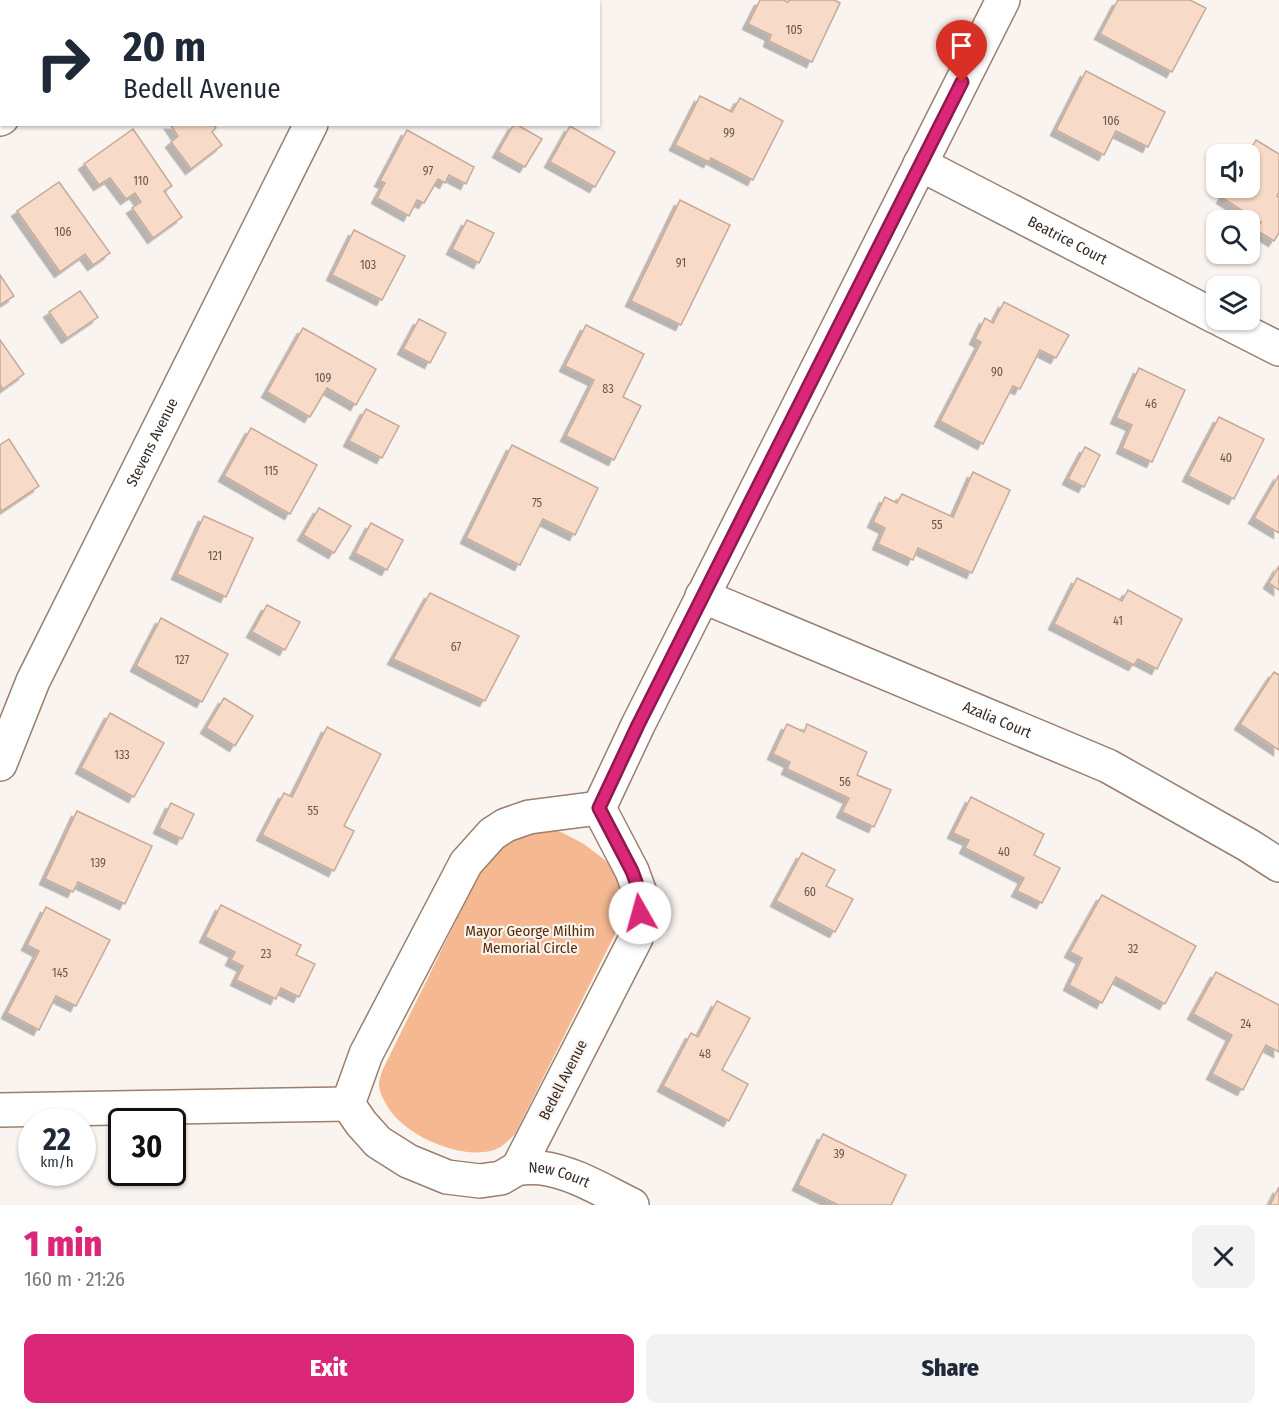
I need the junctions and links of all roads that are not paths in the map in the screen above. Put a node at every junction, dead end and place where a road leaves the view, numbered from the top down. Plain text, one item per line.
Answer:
1 (1003, 0) edge
2 (310, 126) edge
3 (920, 164) junction
4 (1206, 311) edge
5 (1242, 330) edge
6 (1279, 349) edge
7 (702, 596) junction
8 (0, 764) edge
9 (599, 808) junction
10 (1279, 865) edge
11 (348, 1104) junction
12 (0, 1110) edge
13 (518, 1168) junction
14 (632, 1205) edge

1 - 3 street
2 - 8 street, Stevens Avenue
3 - 4 street, Beatrice Court
3 - 7 street
5 - 6 street
7 - 9 street
7 - 10 street, Azalia Court
9 - 11 street
9 - 13 street, Bedell Avenue
11 - 12 street
11 - 13 street
13 - 14 street, New Court

